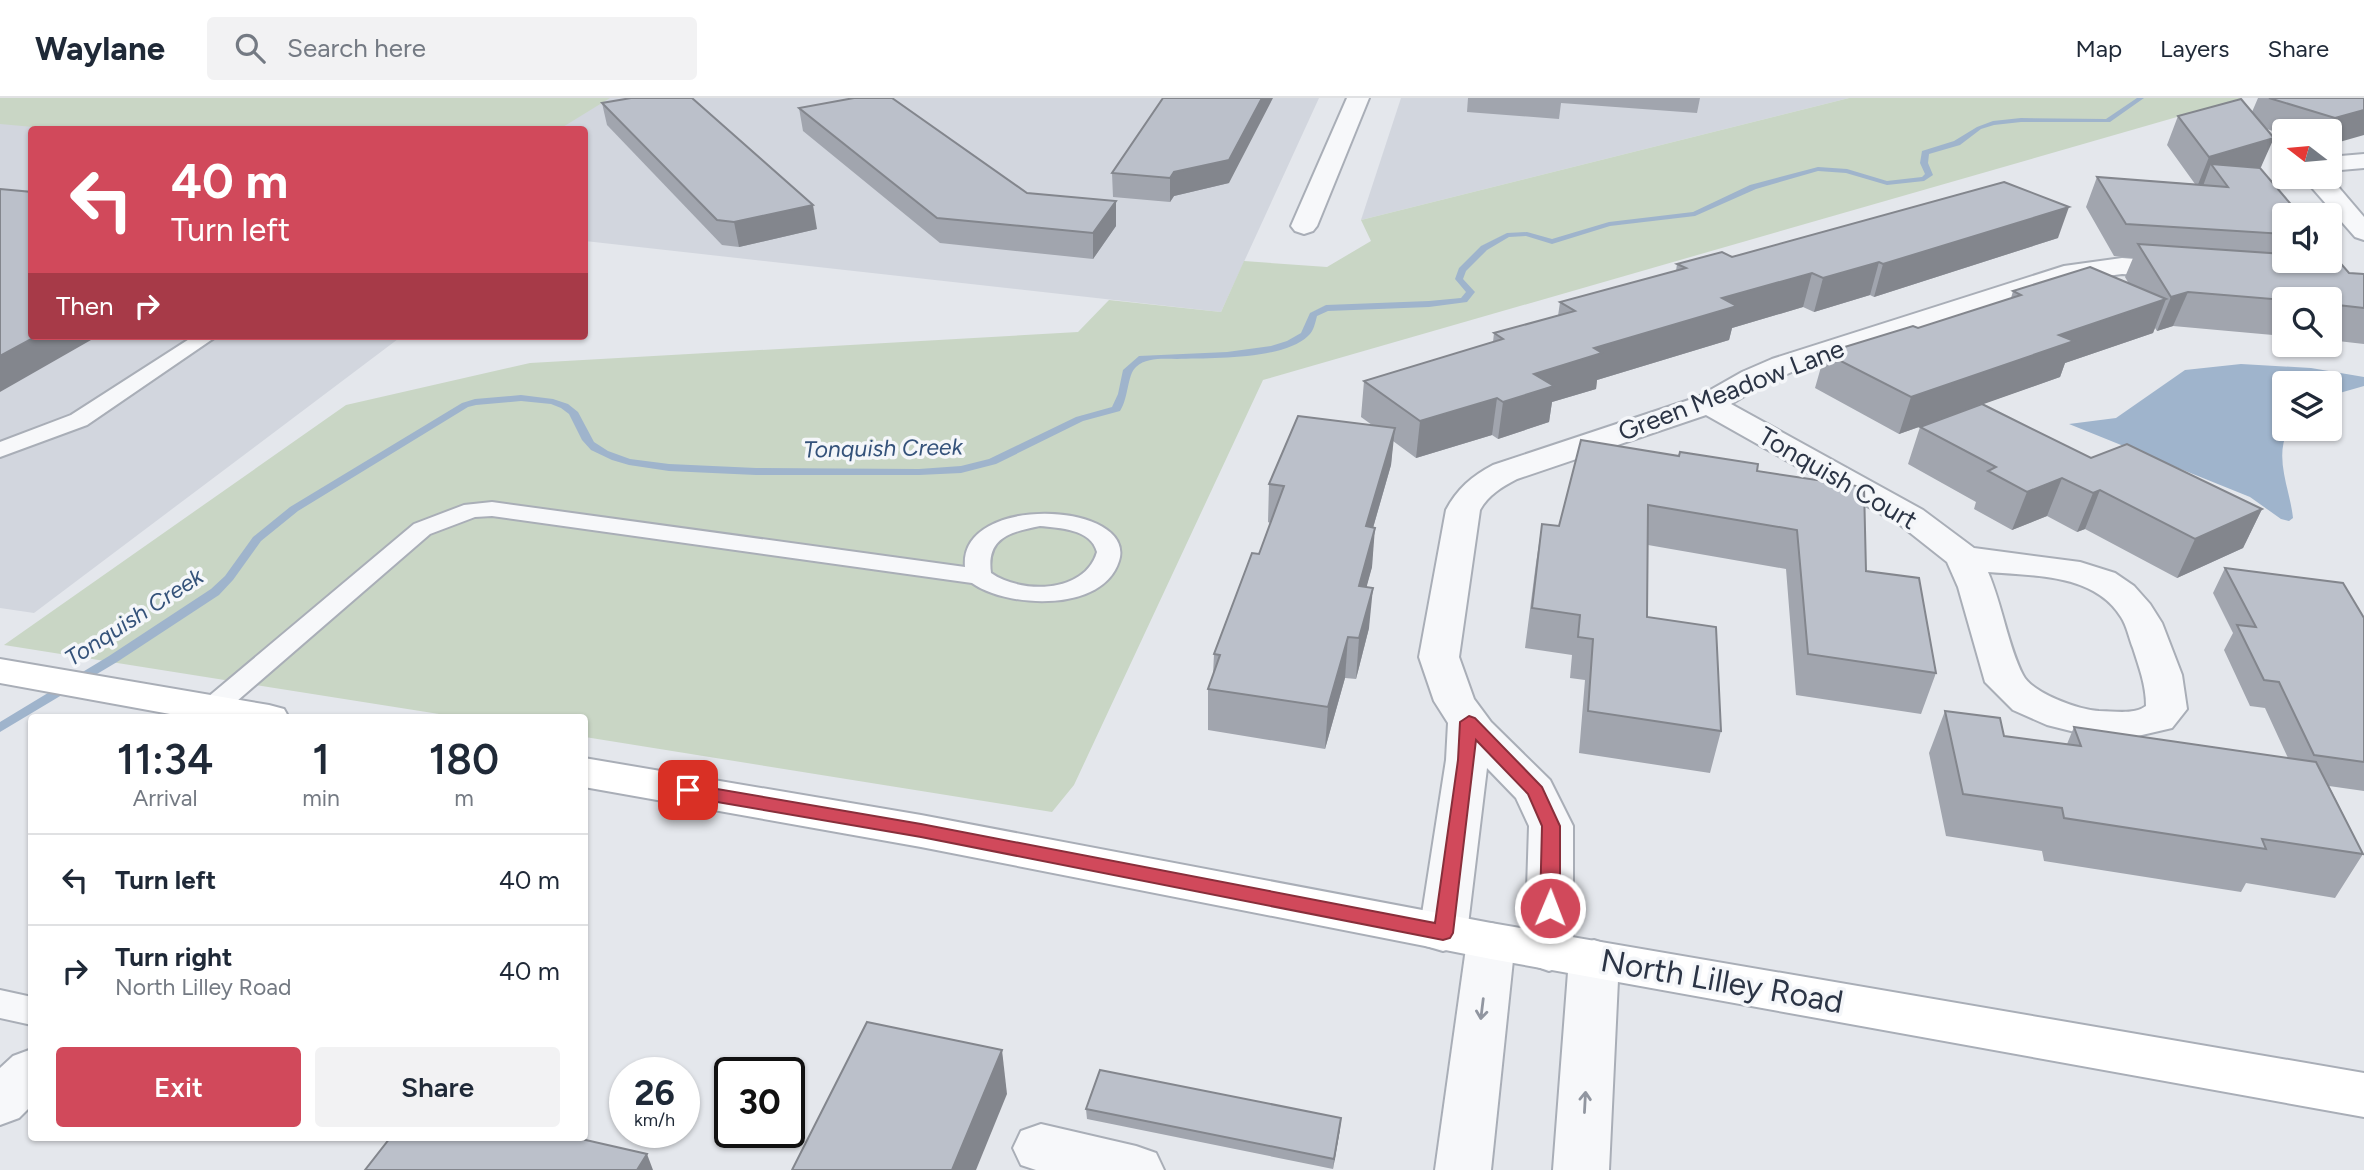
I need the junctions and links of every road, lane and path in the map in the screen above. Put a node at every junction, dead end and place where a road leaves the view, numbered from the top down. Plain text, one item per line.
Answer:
1 (1358, 98) edge
2 (2364, 162) edge
3 (2342, 163) edge
4 (2326, 189) edge
5 (1304, 226) dead end
6 (2364, 232) edge
7 (2210, 271) edge
8 (201, 340) edge
9 (1709, 404) junction
10 (0, 450) edge
11 (1963, 557) junction
12 (979, 576) junction
13 (19, 674) edge
14 (212, 708) junction
15 (246, 714) edge
16 (1469, 722) junction
17 (588, 773) edge
18 (1467, 937) junction
19 (1572, 955) junction
20 (0, 1004) edge
21 (28, 1010) edge
22 (28, 1075) edge
23 (2364, 1095) edge
24 (0, 1102) edge
25 (1041, 1148) dead end
26 (1136, 1170) edge
27 (1463, 1170) edge
28 (1581, 1170) edge

1 - 5 street
2 - 3 street
4 - 6 street
7 - 9 street, Green Meadow Lane
8 - 10 lane
9 - 11 street, Tonquish Court
9 - 16 street, Green Meadow Lane
11 - 11 street, Tonquish Court
12 - 12 lane
12 - 14 lane
13 - 14 street
14 - 15 street
16 - 18 street
16 - 19 street, Green Meadow Lane
17 - 18 street, North Lilley Road
18 - 19 street, North Lilley Road
18 -> 27 street
19 - 23 street, North Lilley Road
28 -> 19 street, Green Meadow Lane
20 - 21 lane
22 - 24 street
25 - 26 street

